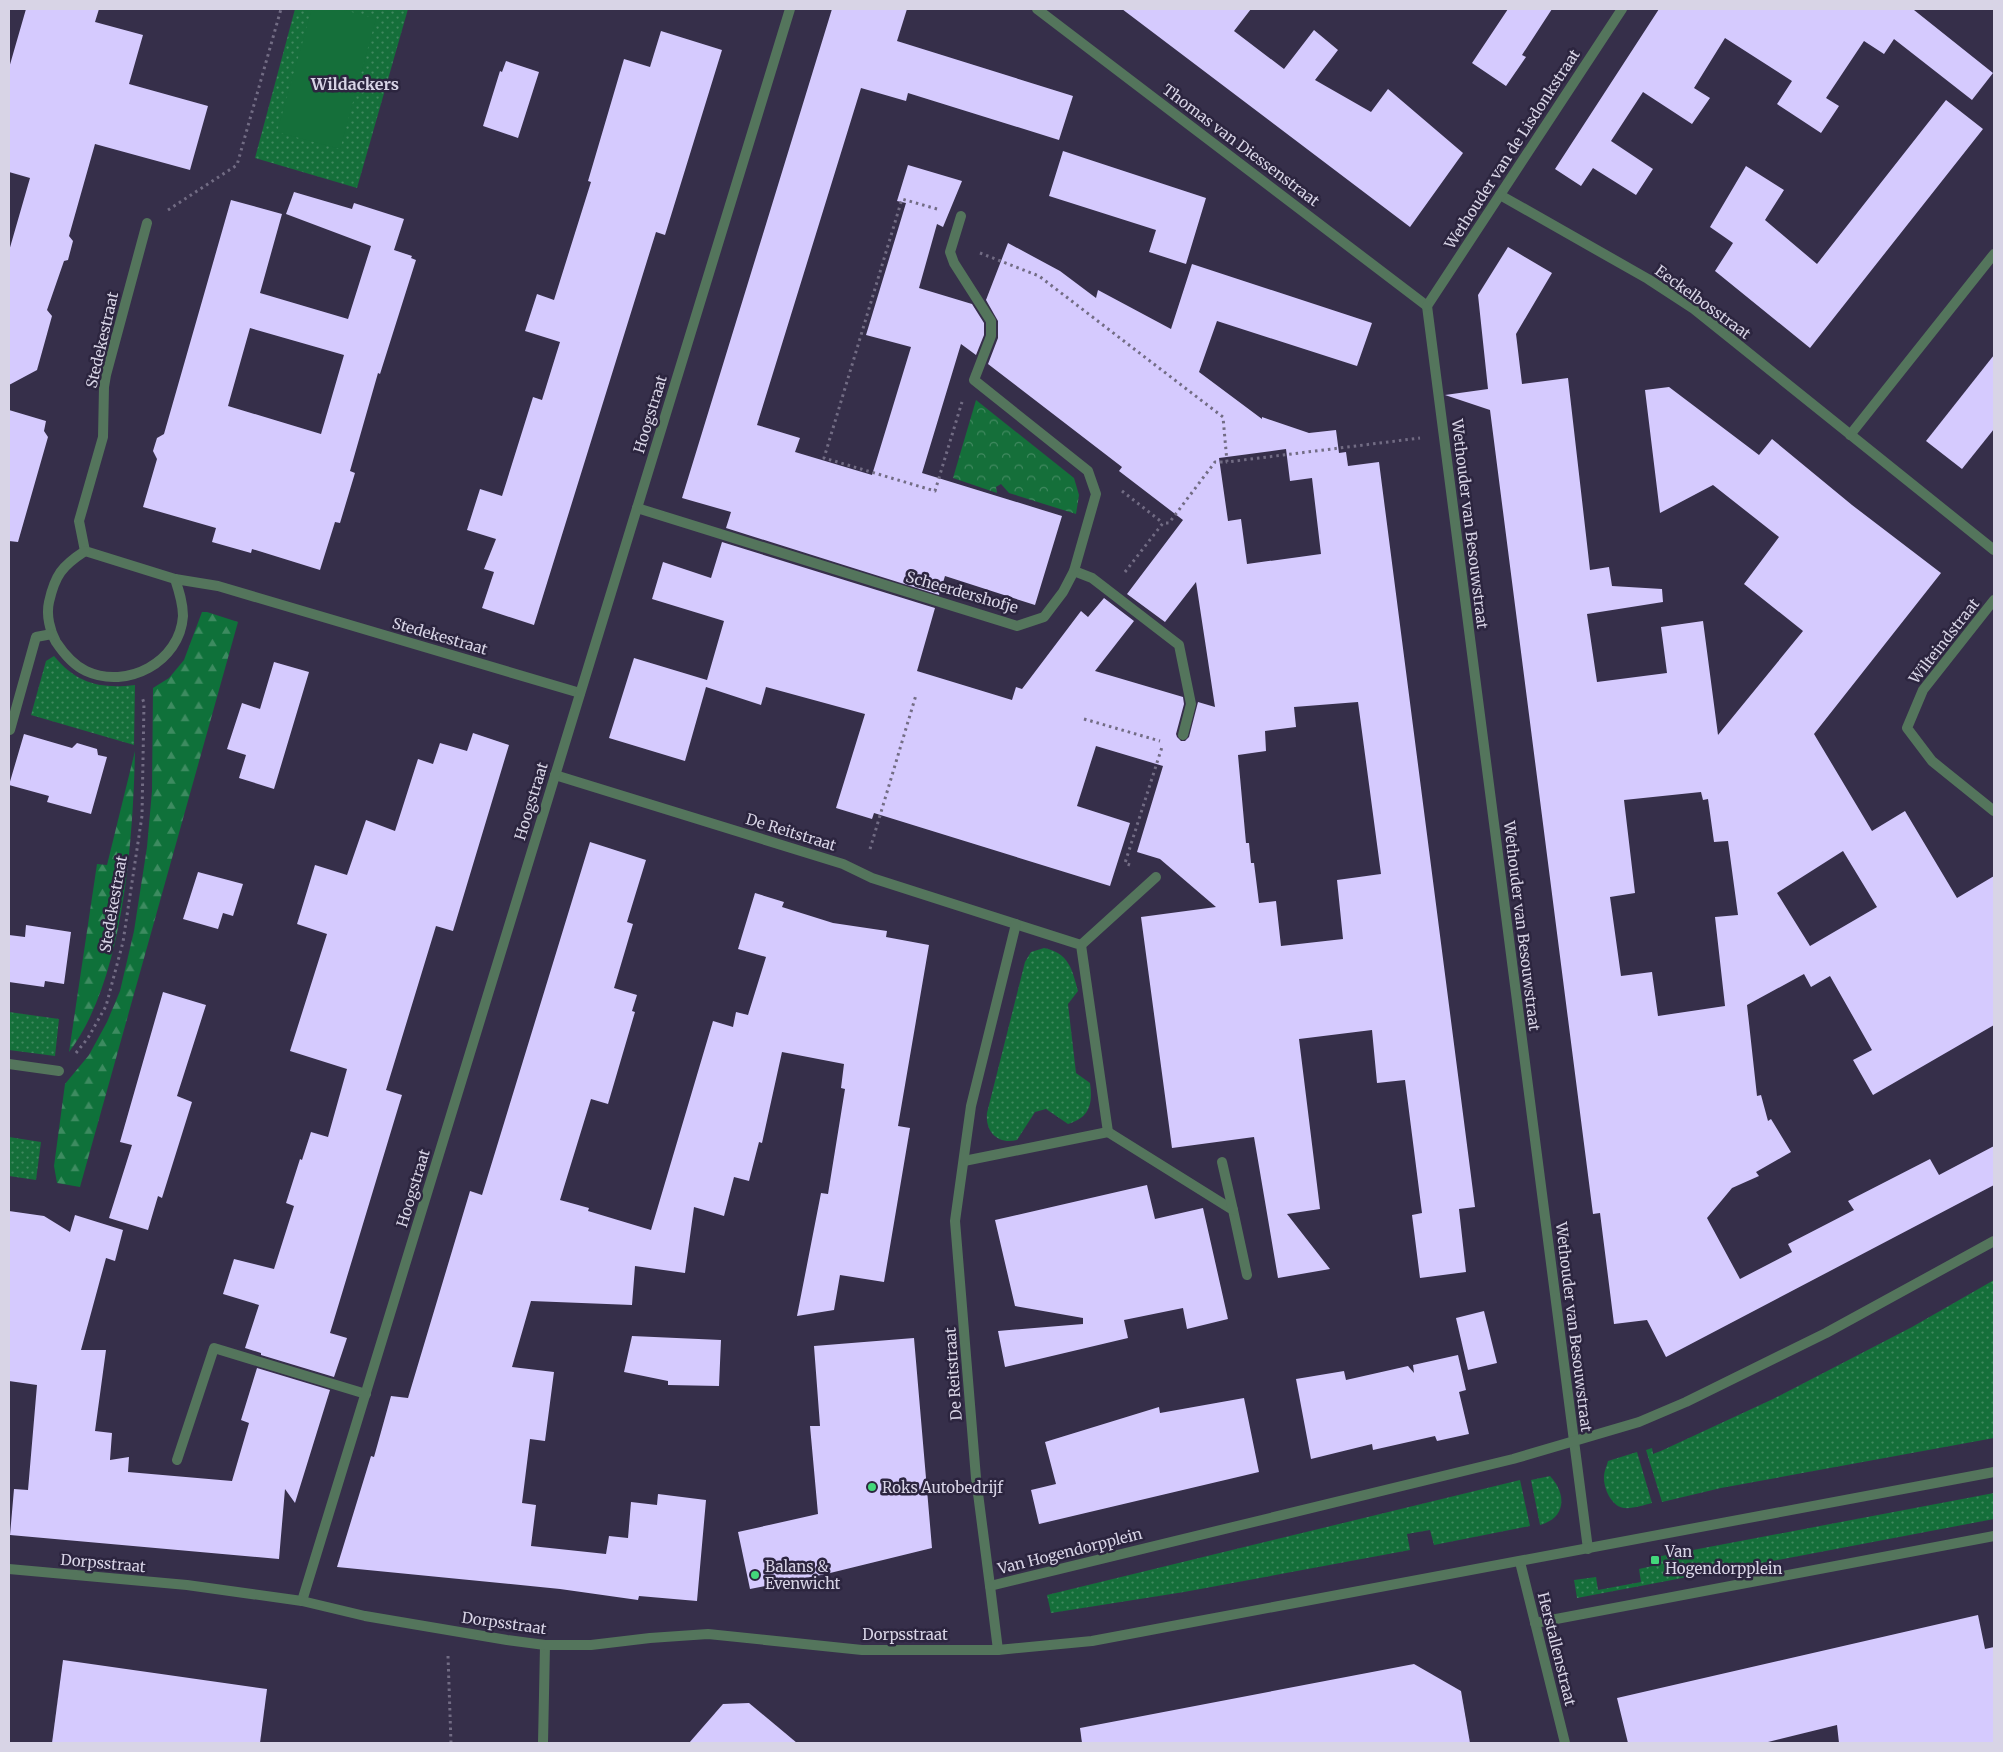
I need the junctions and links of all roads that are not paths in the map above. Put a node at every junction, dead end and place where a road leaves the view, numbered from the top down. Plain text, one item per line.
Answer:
1 (790, 9) edge
2 (1037, 9) edge
3 (1622, 9) edge
4 (1500, 195) junction
5 (961, 216) road end
6 (147, 223) road end
7 (1994, 254) edge
8 (1427, 306) junction
9 (1850, 435) junction
10 (637, 508) junction
11 (1994, 550) edge
12 (85, 551) junction
13 (1074, 571) junction
14 (175, 579) junction
15 (1994, 600) edge
16 (52, 634) junction
17 (580, 694) junction
18 (10, 730) edge
19 (1183, 735) dead end
20 (555, 776) junction
21 (1994, 811) edge
22 (1156, 877) road end
23 (1016, 924) junction
24 (1081, 945) junction
25 (9, 1064) edge
26 (59, 1072) road end
27 (1108, 1132) junction
28 (964, 1161) junction
29 (1222, 1162) dead end
30 (1233, 1210) junction
31 (1994, 1241) edge
32 (1247, 1275) dead end
33 (366, 1394) junction
34 (1573, 1442) junction
35 (177, 1460) dead end
36 (1994, 1472) edge
37 (1994, 1536) edge
38 (1588, 1549) junction
39 (1520, 1562) junction
40 (9, 1569) edge
41 (990, 1586) junction
42 (302, 1602) junction
43 (1535, 1623) junction
44 (545, 1645) junction
45 (998, 1650) junction
46 (543, 1743) edge
47 (1565, 1743) edge

1 - 10 street, Hoogstraat
2 - 8 street, Thomas van Diessenstraat
3 - 4 street, Wethouder van de Lisdonkstraat
4 - 8 street, Wethouder van de Lisdonkstraat
4 - 9 street, Eeckelbosstraat
5 - 13 street, Scheerdershofje
6 - 12 street, Stedekestraat
7 - 9 street
8 - 34 street, Wethouder van Besouwstraat
9 - 11 street, Eeckelbosstraat
10 - 13 street, Scheerdershofje
10 - 17 street, Hoogstraat
12 - 14 street, Stedekestraat
12 - 16 street
13 - 19 street
14 - 16 street
14 - 17 street, Stedekestraat
15 - 21 street, Wilteindstraat
16 - 18 street
17 - 20 street, Hoogstraat
20 - 23 street, De Reitstraat
20 - 33 street, Hoogstraat
22 - 24 street
23 - 24 street, De Reitstraat
23 - 28 street, De Reitstraat
24 - 27 street
25 - 26 street
27 - 28 street
27 - 30 street
28 - 41 street, De Reitstraat
29 - 30 street
30 - 32 street
31 - 34 street, Van Hogendorpplein
33 - 35 street
33 - 42 street, Hoogstraat
34 - 38 street, Wethouder van Besouwstraat
34 - 41 street, Van Hogendorpplein
36 - 38 street
37 - 43 street
38 - 39 street
39 - 43 street, Herstallenstraat
39 - 45 street
40 - 42 street, Dorpsstraat
41 - 45 street, Van Hogendorpplein
42 - 44 street, Dorpsstraat
43 - 47 street, Herstallenstraat
44 - 45 street, Dorpsstraat
44 - 46 street

